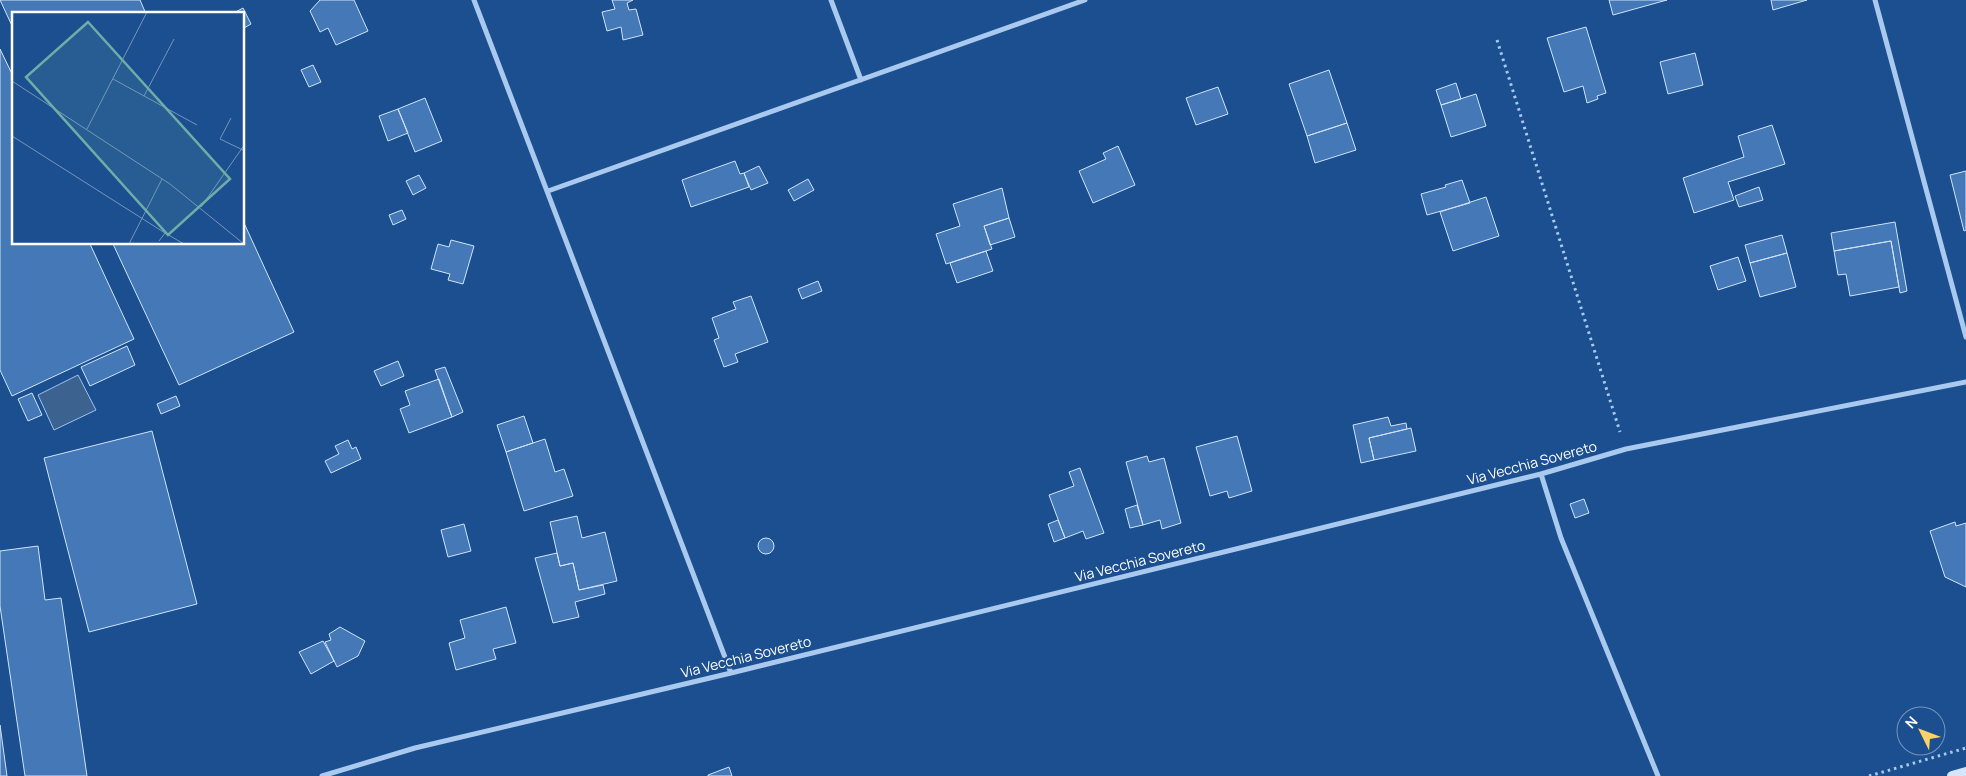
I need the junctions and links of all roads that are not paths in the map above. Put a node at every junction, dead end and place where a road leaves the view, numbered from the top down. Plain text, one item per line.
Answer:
1 (474, 0) edge
2 (831, 0) edge
3 (1085, 0) edge
4 (1874, 0) edge
5 (861, 80) junction
6 (548, 191) junction
7 (1966, 337) edge
8 (1966, 382) edge
9 (1541, 474) junction
10 (731, 673) junction
11 (1966, 772) edge
12 (322, 776) edge
13 (1658, 776) edge
14 (1952, 776) edge

1 - 6 street
2 - 5 street
3 - 5 street
4 - 7 street
5 - 6 street
6 - 10 street
8 - 9 street, Via Vecchia Sovereto
9 - 10 street, Via Vecchia Sovereto
9 - 13 street
10 - 12 street, Via Vecchia Sovereto
11 - 14 street

